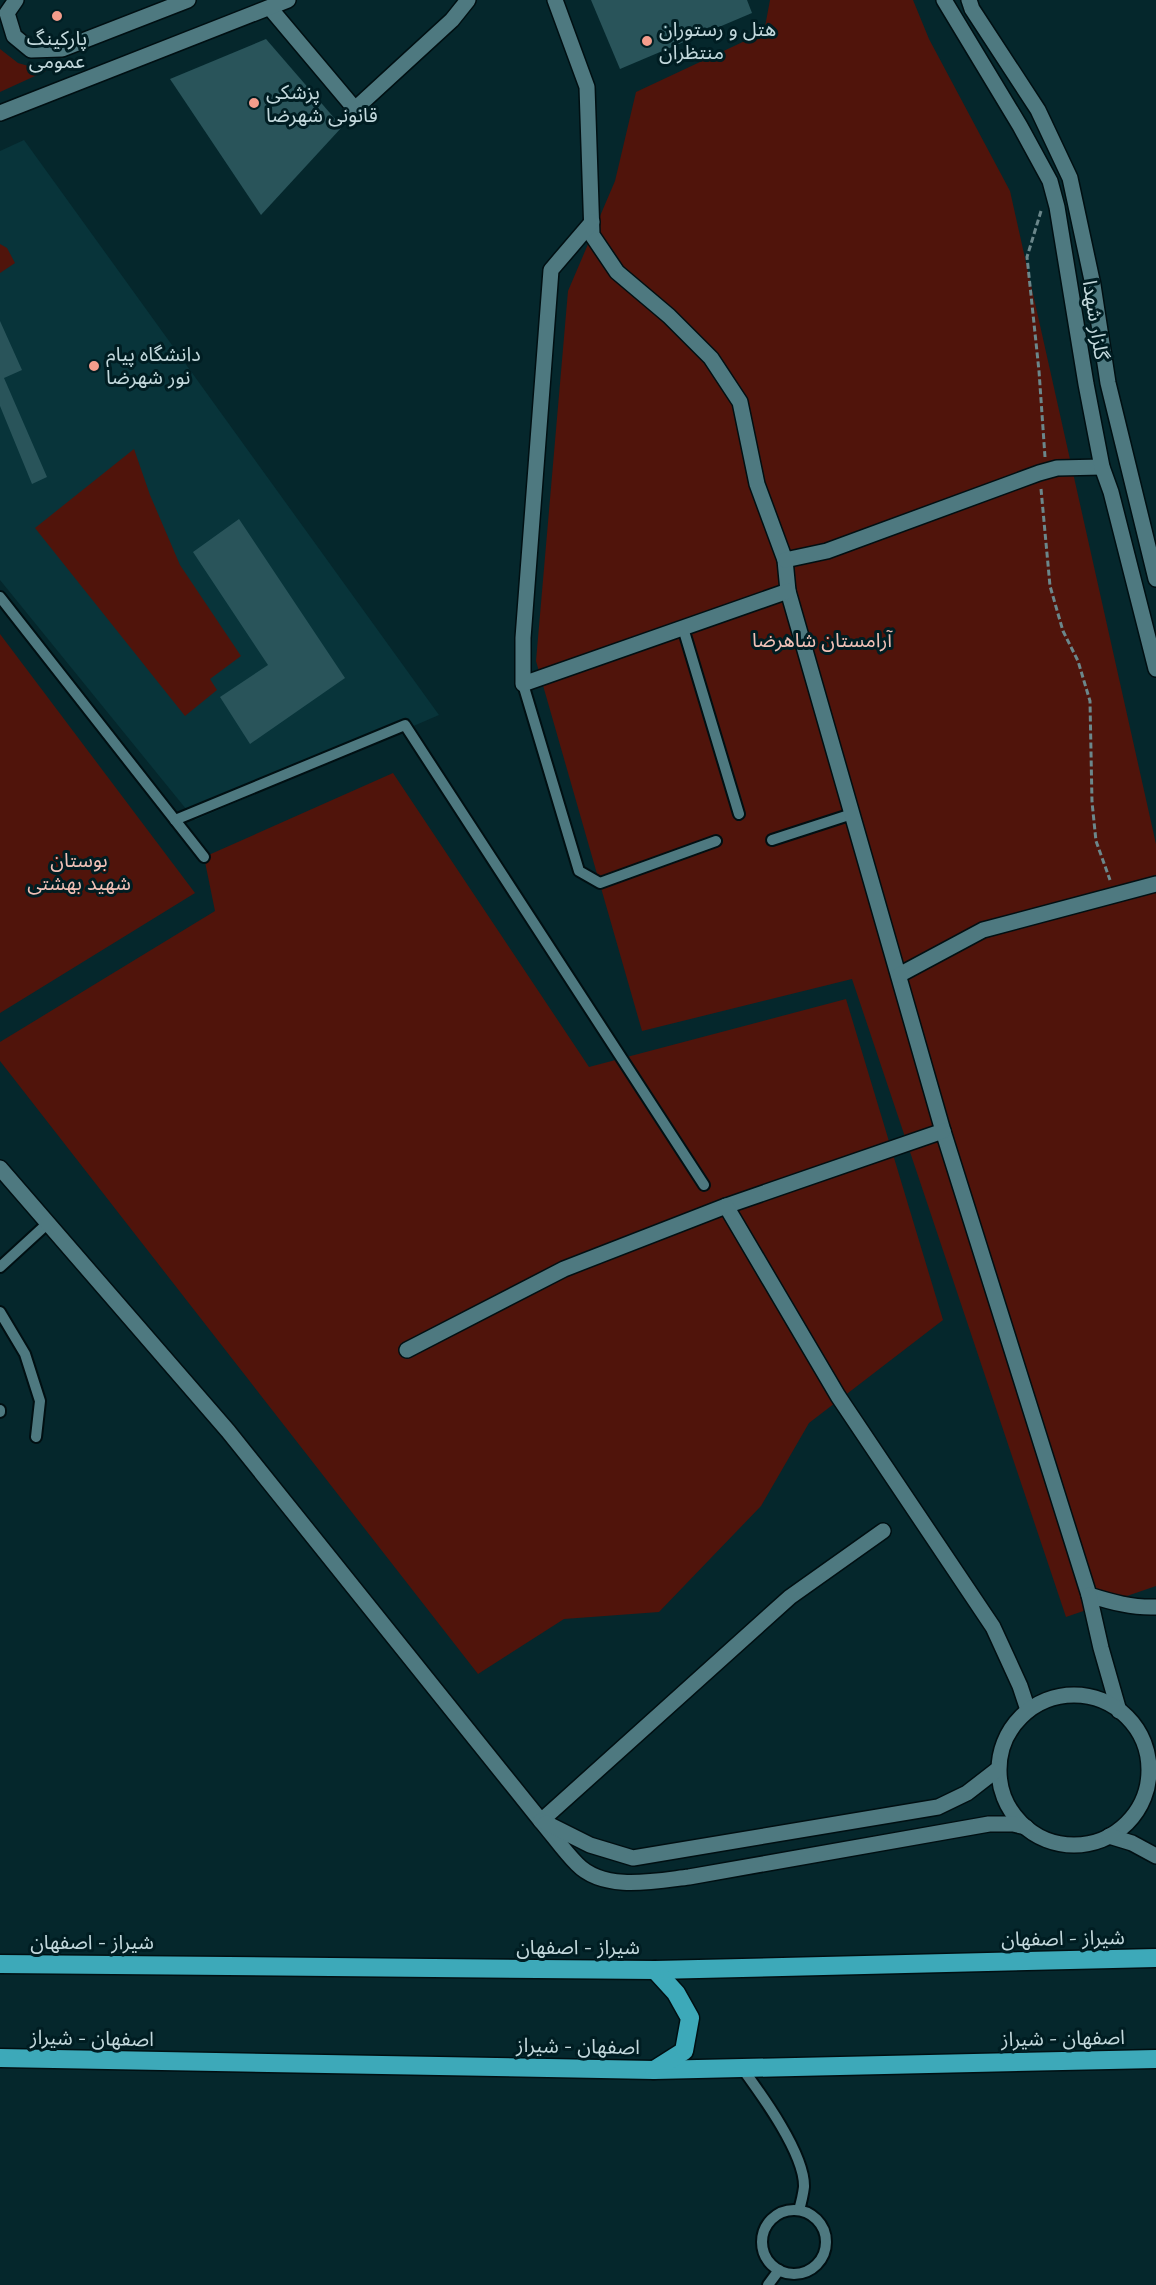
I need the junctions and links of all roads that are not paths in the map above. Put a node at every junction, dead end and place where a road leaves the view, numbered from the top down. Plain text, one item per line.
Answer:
1 (16, 0) edge
2 (188, 0) edge
3 (288, 0) edge
4 (468, 0) edge
5 (555, 0) edge
6 (944, 0) edge
7 (969, 0) edge
8 (270, 8) junction
9 (0, 113) edge
10 (592, 222) junction
11 (1093, 285) junction
12 (1070, 287) junction
13 (1102, 467) junction
14 (785, 560) junction
15 (1156, 579) edge
16 (788, 591) junction
17 (0, 597) edge
18 (683, 628) junction
19 (1156, 669) edge
20 (523, 684) junction
21 (739, 814) dead end
22 (852, 814) junction
23 (175, 820) junction
24 (772, 840) dead end
25 (716, 841) dead end
26 (204, 856) dead end
27 (1156, 884) edge
28 (899, 975) junction
29 (943, 1131) junction
30 (0, 1168) edge
31 (704, 1185) dead end
32 (726, 1206) junction
33 (47, 1224) junction
34 (0, 1267) edge
35 (0, 1312) edge
36 (407, 1350) dead end
37 (36, 1437) dead end
38 (883, 1531) dead end
39 (1089, 1594) junction
40 (1156, 1607) edge
41 (1028, 1710) junction
42 (1119, 1711) junction
43 (1151, 1755) edge
44 (998, 1769) junction
45 (541, 1821) junction
46 (1026, 1827) junction
47 (1109, 1836) junction
48 (1156, 1856) edge
49 (1156, 1958) edge
50 (0, 1964) edge
51 (654, 1970) junction
52 (0, 2058) edge
53 (1156, 2059) edge
54 (742, 2068) junction
55 (654, 2070) junction
56 (799, 2210) junction
57 (779, 2270) junction
58 (768, 2285) edge

1 - 2 street
3 - 8 street
4 - 8 street
5 - 10 street
6 - 12 street, گلزار شهدا
7 - 11 street, گلزار شهدا
8 - 9 street
10 - 14 street
10 - 20 street
11 - 12 street
11 - 15 street, گلزار شهدا
12 - 13 street, گلزار شهدا
13 - 14 street
13 - 19 street, گلزار شهدا
14 - 16 street
16 - 18 street
16 - 22 street
17 - 23 lane
18 - 20 street
18 - 21 lane
20 - 25 lane
22 - 24 lane
22 - 28 street
23 - 26 lane
23 - 31 lane
27 - 28 street
28 - 29 street
29 - 32 street
29 - 39 street
30 - 33 street
32 - 36 street
32 - 41 street
33 - 34 lane
33 - 45 street
35 - 37 lane
38 - 45 street
39 - 40 street
39 - 42 street
41 - 42 street
41 - 44 street
42 - 43 street
43 - 47 street
44 - 45 street
44 - 46 street
45 - 46 street
46 - 47 street
47 - 48 street
49 - 51 highway, شیراز - اصفهان
50 - 51 highway, شیراز - اصفهان
51 - 55 highway
52 - 55 highway, اصفهان - شیراز
53 - 54 highway, اصفهان - شیراز
54 - 55 highway, اصفهان - شیراز
54 - 56 lane
56 - 57 lane
56 - 57 lane
57 - 58 lane

